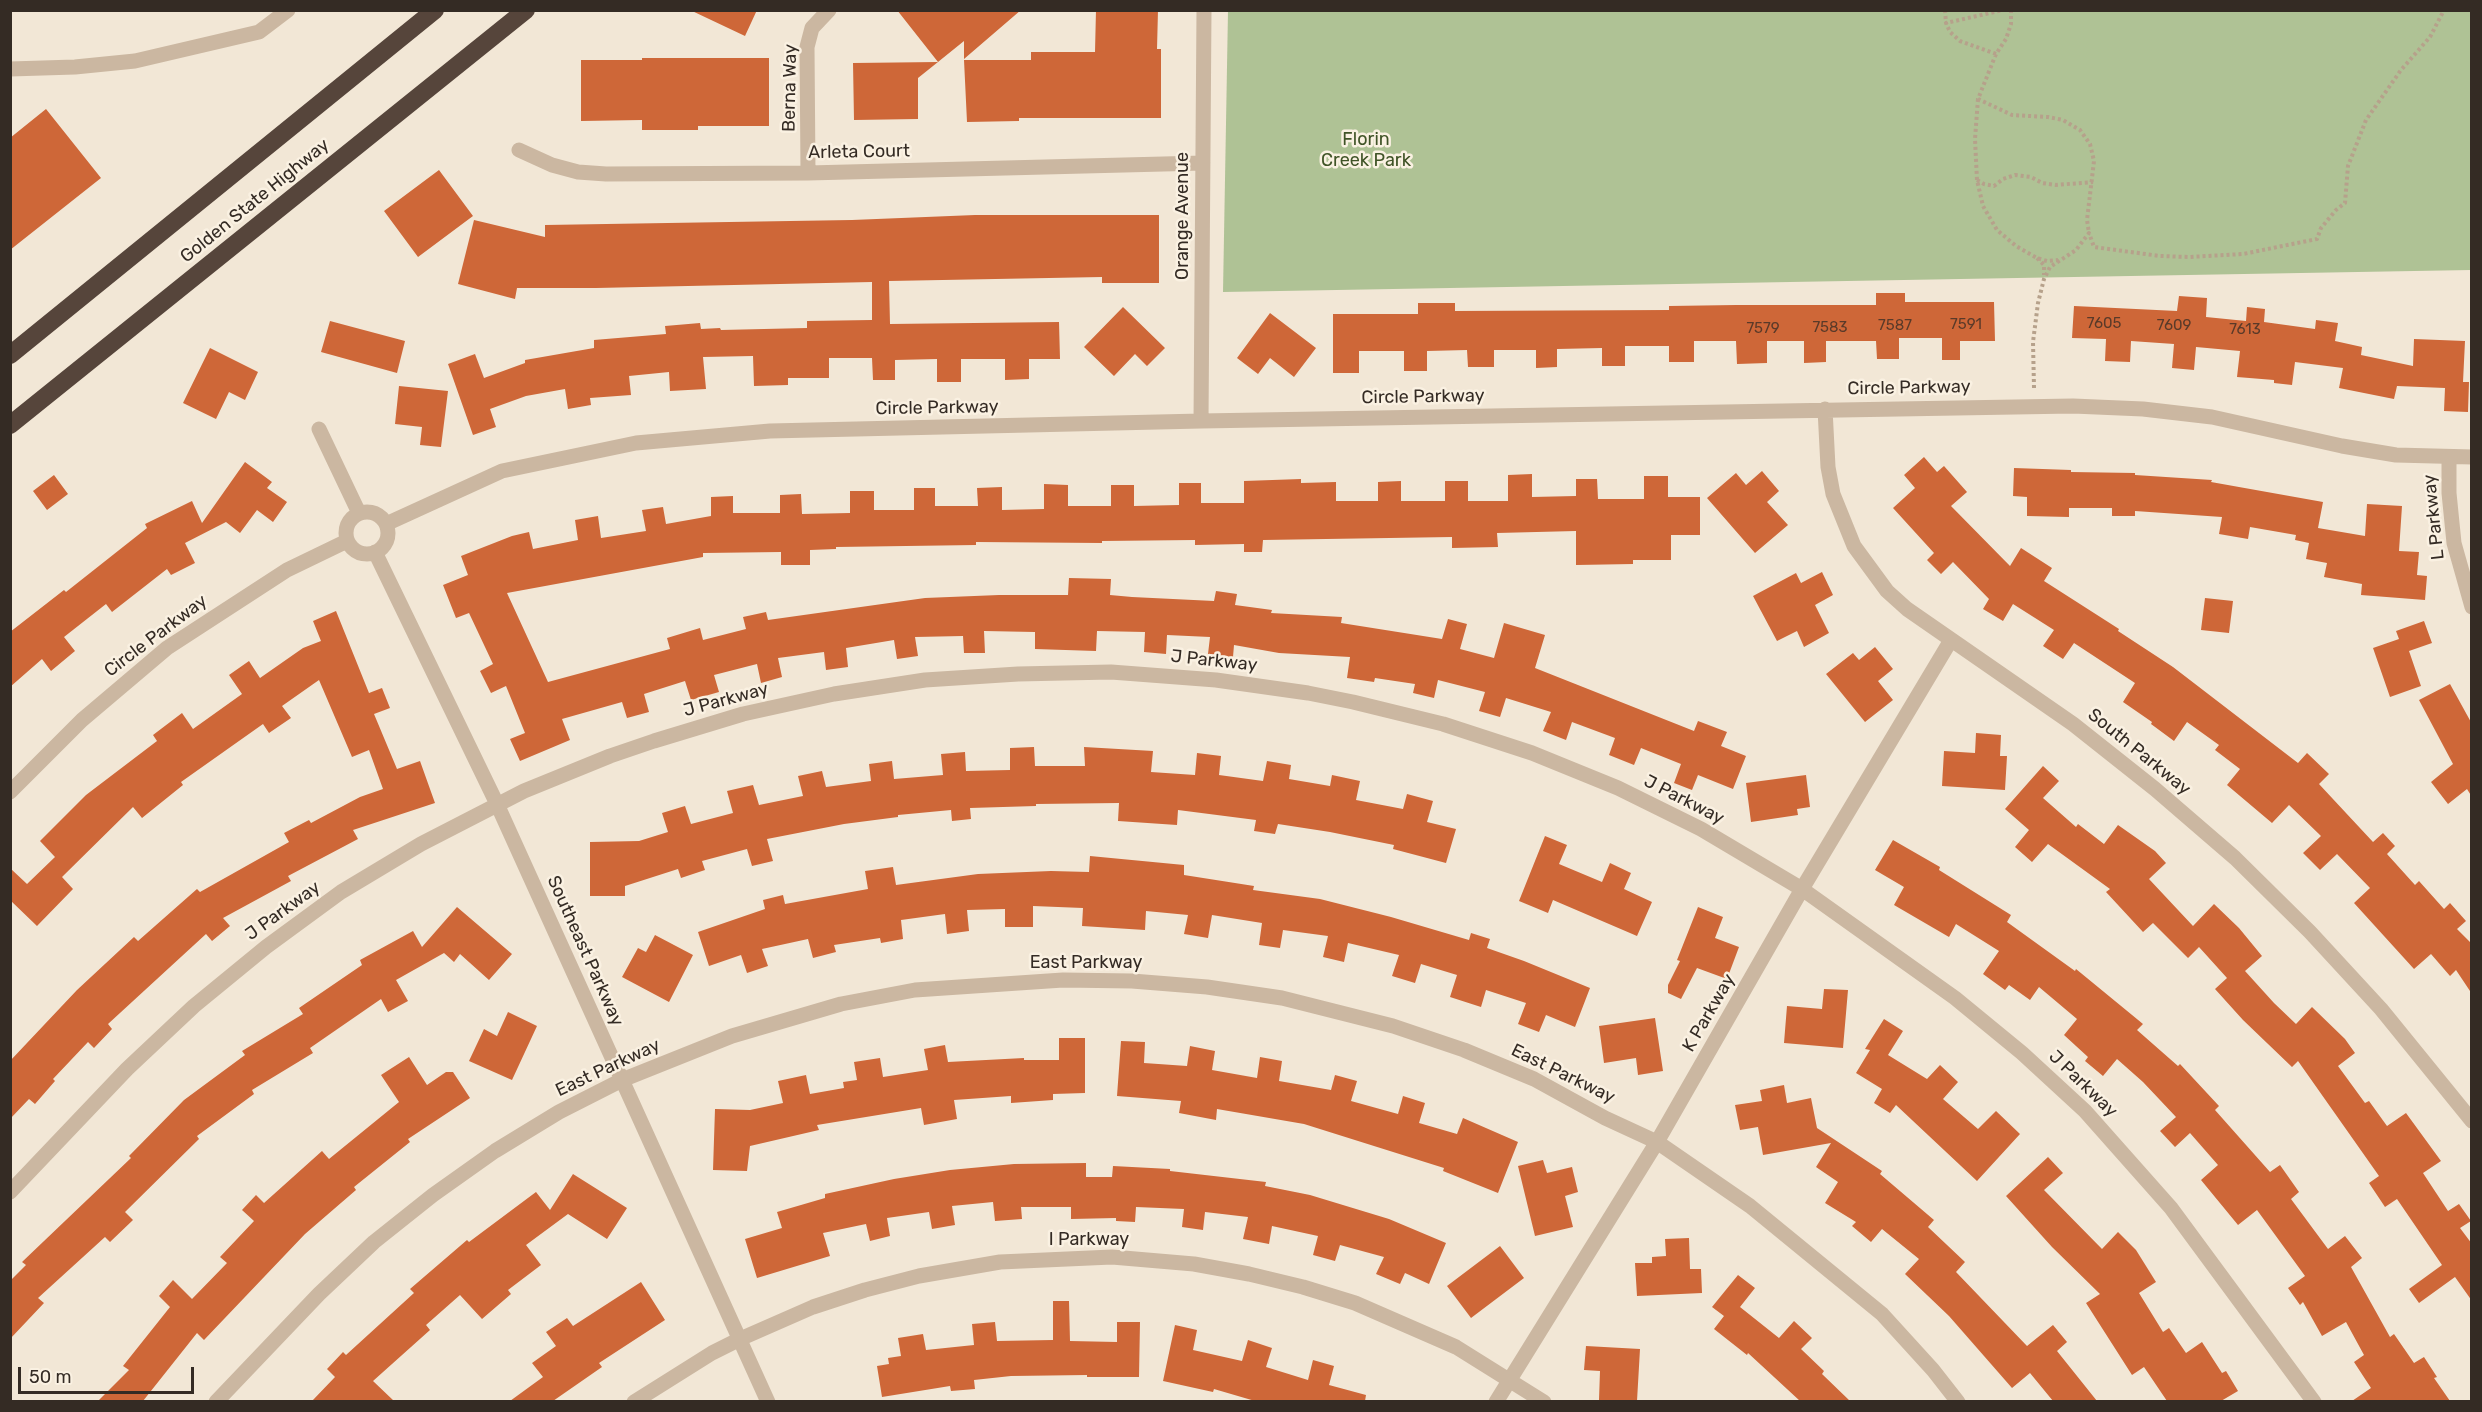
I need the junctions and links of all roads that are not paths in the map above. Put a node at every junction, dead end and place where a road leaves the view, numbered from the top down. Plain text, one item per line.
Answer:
1 (288, 10) edge
2 (435, 10) edge
3 (526, 10) edge
4 (829, 10) edge
5 (1204, 10) edge
6 (10, 69) edge
7 (519, 150) dead end
8 (1203, 163) junction
9 (808, 173) junction
10 (10, 355) edge
11 (1825, 409) junction
12 (1201, 421) junction
13 (10, 425) edge
14 (320, 429) dead end
15 (2472, 456) edge
16 (2449, 457) junction
17 (359, 513) junction
18 (386, 524) junction
19 (347, 540) junction
20 (375, 552) junction
21 (2472, 607) edge
22 (1951, 640) junction
23 (10, 792) edge
24 (497, 804) junction
25 (1802, 889) junction
26 (622, 1080) junction
27 (2472, 1121) edge
28 (1658, 1142) junction
29 (10, 1192) edge
30 (740, 1339) junction
31 (1510, 1379) junction
32 (216, 1401) edge
33 (634, 1401) edge
34 (768, 1401) edge
35 (1496, 1401) edge
36 (1544, 1401) edge
37 (1958, 1401) edge
38 (2314, 1401) edge

1 - 6 street
2 - 10 highway, Golden State Highway
3 - 13 highway, Golden State Highway
4 - 9 street, Berna Way
5 - 8 street, Orange Avenue
7 - 9 street, Arleta Court
8 - 9 street, Arleta Court
8 - 12 street, Orange Avenue
11 - 12 street, Circle Parkway
11 - 16 street, Circle Parkway
11 - 22 street, South Parkway
12 - 18 street, Circle Parkway
14 - 17 street
15 - 16 street, Circle Parkway
16 - 21 street, L Parkway
17 - 18 street
17 - 19 street
18 - 20 street
19 - 20 street
19 - 23 street, Circle Parkway
20 - 24 street, Southeast Parkway
22 - 25 street, K Parkway
22 - 27 street, South Parkway
24 - 25 street, J Parkway
24 - 26 street, Southeast Parkway
24 - 29 street, J Parkway
25 - 28 street, K Parkway
25 - 38 street, J Parkway
26 - 28 street, East Parkway
26 - 30 street, Southeast Parkway
26 - 32 street, East Parkway
28 - 31 street, K Parkway
28 - 37 street, East Parkway
30 - 31 street, I Parkway
30 - 33 street, I Parkway
30 - 34 street, Southeast Parkway
31 - 35 street, K Parkway
31 - 36 street, I Parkway

